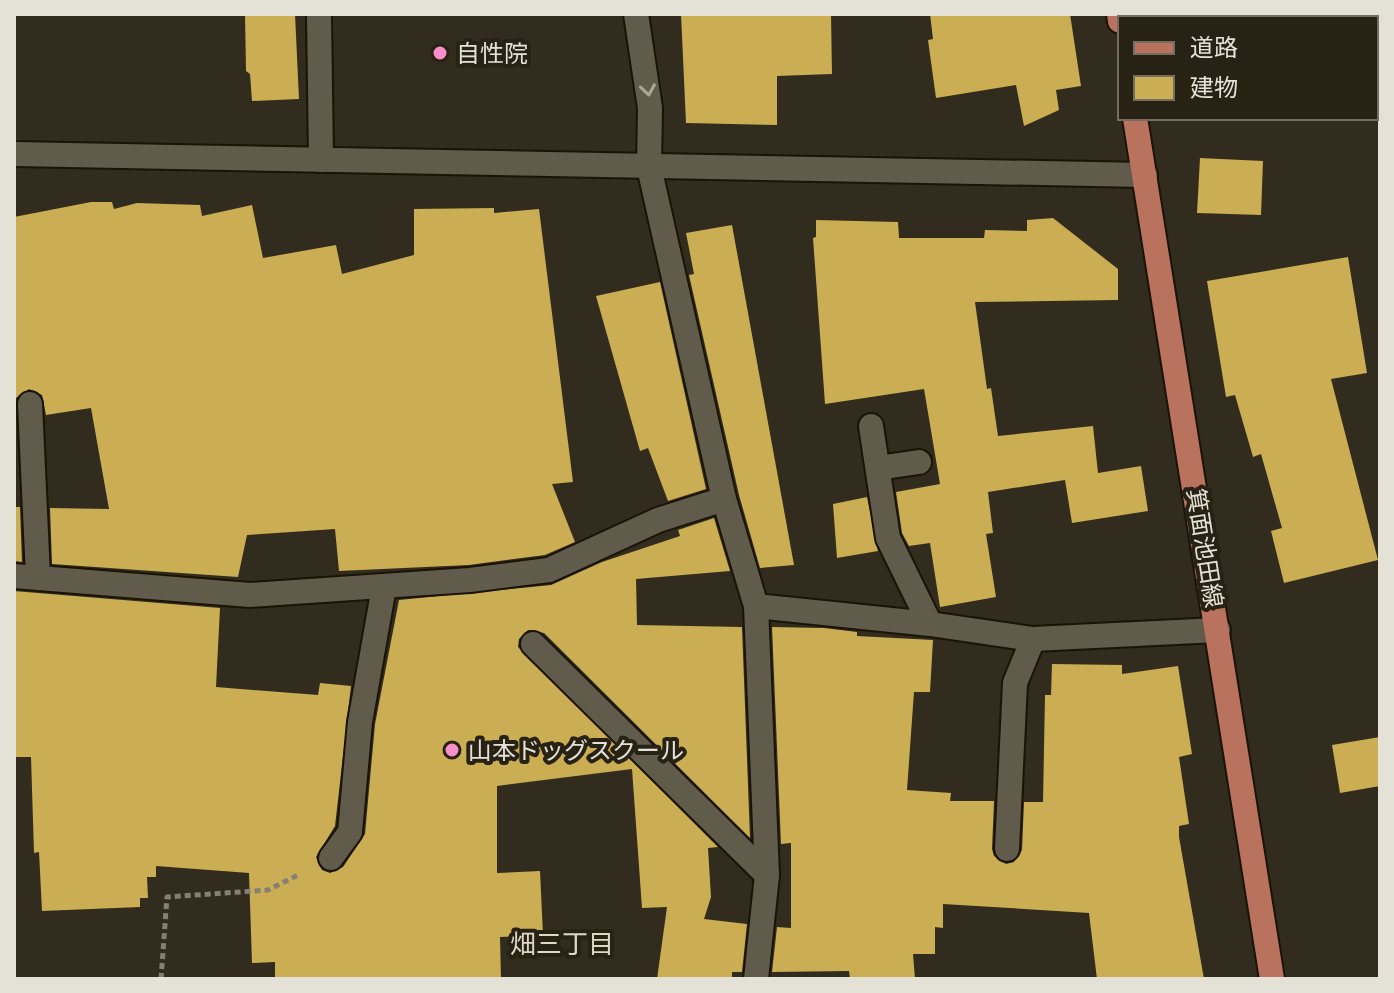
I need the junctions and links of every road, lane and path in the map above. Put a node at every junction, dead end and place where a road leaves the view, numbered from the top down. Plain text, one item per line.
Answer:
1 (319, 14) edge
2 (636, 14) edge
3 (1135, 120) edge
4 (14, 154) edge
5 (321, 160) junction
6 (649, 167) junction
7 (1145, 175) junction
8 (30, 404) dead end
9 (871, 426) dead end
10 (919, 462) dead end
11 (878, 468) junction
12 (724, 499) junction
13 (26, 576) edge
14 (384, 587) junction
15 (756, 606) junction
16 (930, 624) junction
17 (1218, 630) junction
18 (1033, 639) junction
19 (533, 644) dead end
20 (1007, 849) dead end
21 (331, 858) joint
22 (767, 875) junction
23 (161, 979) edge
24 (756, 979) edge
25 (1272, 979) edge

1 - 5 street
2 -> 6 street
3 - 7 main road, 箕面池田線
4 - 5 street
5 - 6 street
6 - 7 street
6 - 12 street
7 - 17 main road, 箕面池田線
8 - 13 street
9 - 11 street
10 - 11 street
11 - 16 street
12 - 14 street
12 - 15 street
13 - 14 street
14 - 21 street
15 - 16 street
15 - 22 street
16 - 18 street
17 - 18 street
17 - 25 main road, 箕面池田線
18 - 20 street
19 - 22 street
21 - 23 path
22 - 24 street

